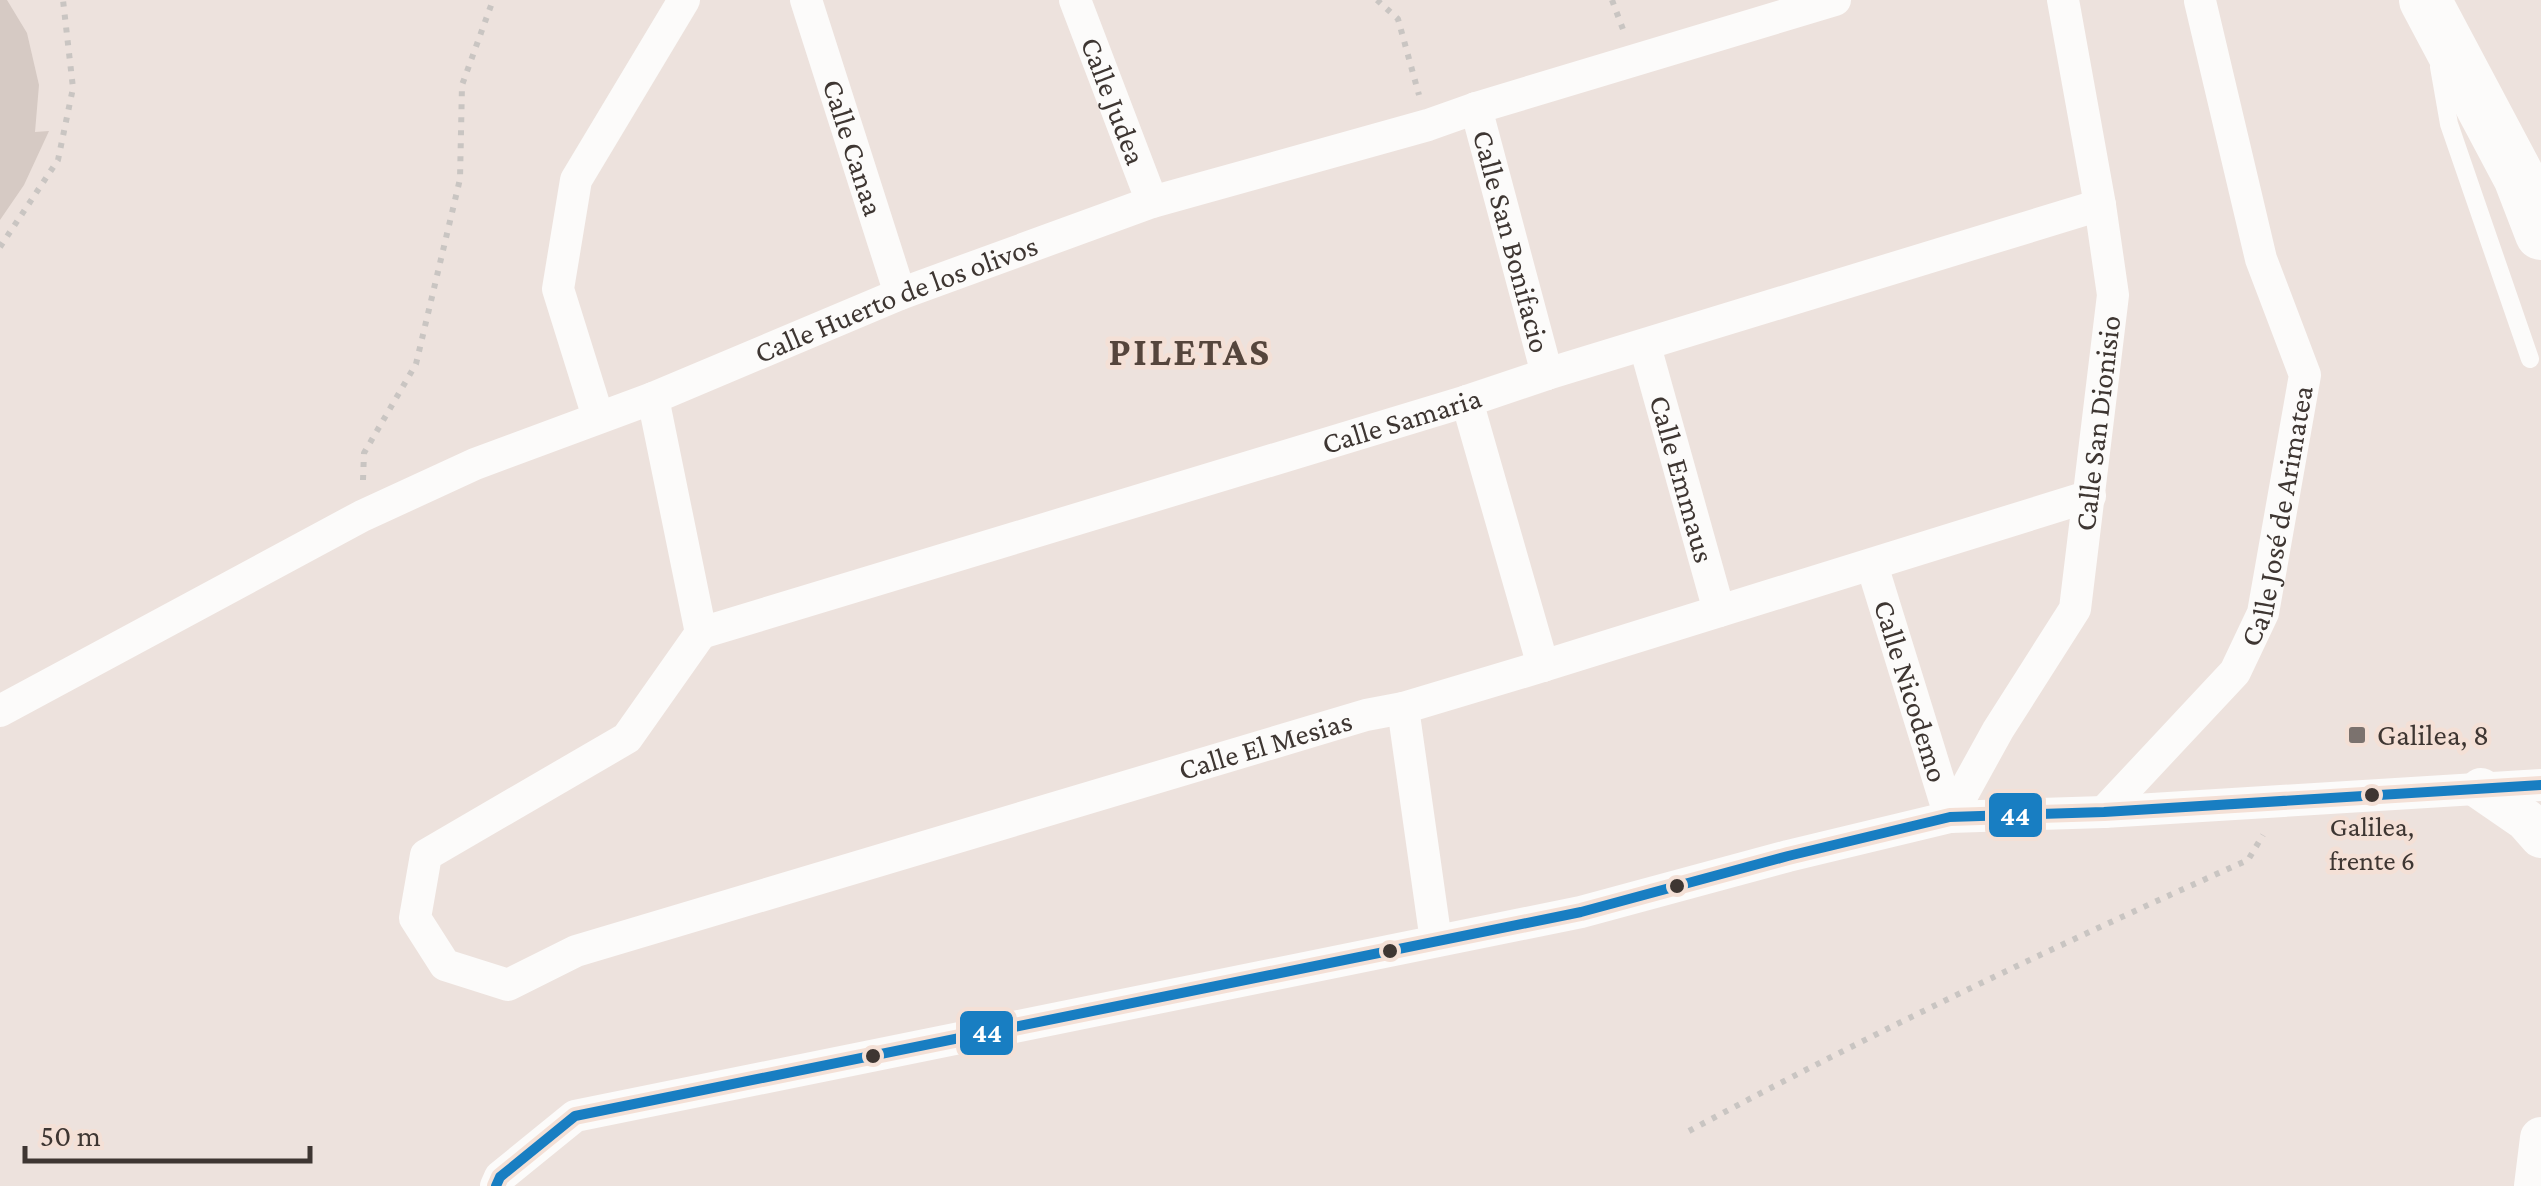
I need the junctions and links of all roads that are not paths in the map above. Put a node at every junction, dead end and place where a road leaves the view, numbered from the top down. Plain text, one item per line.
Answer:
1 (684, 0) edge
2 (806, 0) edge
3 (1075, 0) edge
4 (1835, 0) edge
5 (2063, 0) edge
6 (2200, 1) edge
7 (2427, 4) edge
8 (1476, 108) junction
9 (2530, 191) edge
10 (1152, 202) junction
11 (2100, 204) junction
12 (2541, 234) edge
13 (900, 294) junction
14 (1645, 346) junction
15 (2530, 359) dead end
16 (1547, 374) junction
17 (653, 398) junction
18 (1467, 401) junction
19 (598, 418) junction
20 (2090, 496) junction
21 (1872, 566) junction
22 (1719, 611) junction
23 (701, 632) junction
24 (1544, 666) junction
25 (1403, 708) junction
26 (0, 711) edge
27 (2541, 785) edge
28 (2481, 788) junction
29 (2104, 812) junction
30 (1950, 816) junction
31 (2541, 836) edge
32 (1436, 942) junction
33 (2541, 1138) edge
34 (496, 1186) edge
35 (2536, 1186) edge

1 - 19 street
2 - 13 street, Calle Canaa
3 - 10 street, Calle Judea
4 - 8 street, Calle Huerto de los olivos
5 - 11 street, Calle San Dionisio
6 - 29 street, Calle José de Arimatea
7 - 9 main road
7 - 15 lane
8 - 10 street, Calle Huerto de los olivos
8 - 16 street, Calle San Bonifacio
9 - 12 main road
10 - 13 street, Calle Huerto de los olivos
11 - 14 street, Calle Samaria
11 - 20 street, Calle San Dionisio
13 - 17 street, Calle Huerto de los olivos
14 - 16 street, Calle Samaria
14 - 22 street, Calle Emmaus
16 - 18 street, Calle Samaria
17 - 19 street, Calle Huerto de los olivos
17 - 23 street
18 - 23 street, Calle Samaria
18 - 24 street
19 - 26 street, Calle Huerto de los olivos
20 - 21 street, Calle El Mesias
20 - 30 street, Calle San Dionisio
21 - 22 street, Calle El Mesias
21 - 30 street, Calle Nicodemo
22 - 24 street, Calle El Mesias
23 - 25 street, Calle El Mesias
24 - 25 street, Calle El Mesias
25 - 32 street
27 - 28 street
28 - 29 street
28 - 31 street
29 - 30 street
30 - 32 street
32 - 34 street
33 - 35 street

